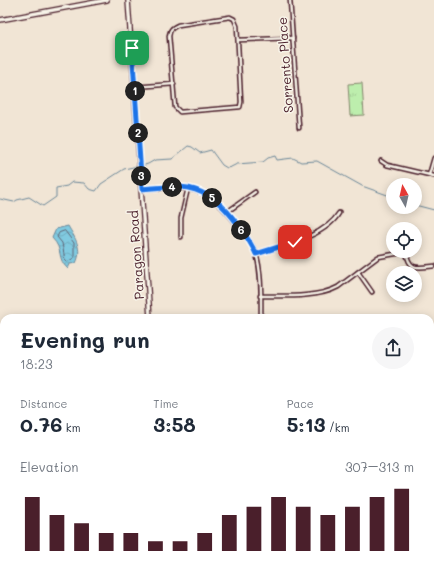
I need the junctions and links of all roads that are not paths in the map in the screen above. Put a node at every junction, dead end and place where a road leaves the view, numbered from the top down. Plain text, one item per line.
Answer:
1 (107, 0) edge
2 (128, 0) edge
3 (290, 0) edge
4 (0, 20) edge
5 (293, 38) junction
6 (238, 40) junction
7 (174, 84) junction
8 (135, 87) junction
9 (299, 128) dead end
10 (434, 158) edge
11 (381, 161) dead end
12 (429, 175) junction
13 (434, 176) edge
14 (188, 188) junction
15 (142, 189) junction
16 (255, 192) dead end
17 (227, 212) junction
18 (339, 213) dead end
19 (181, 237) dead end
20 (256, 254) junction
21 (386, 256) edge
22 (407, 258) edge
23 (434, 266) edge
24 (358, 272) junction
25 (372, 292) dead end
26 (260, 296) junction
27 (150, 314) edge
28 (261, 314) edge

1 - 4 street
2 - 8 street, Paragon Road
3 - 5 street, Sorrento Place
5 - 6 street
5 - 9 street, Sorrento Place
6 - 7 street
6 - 7 street
7 - 8 street
8 - 15 street, Paragon Road
10 - 12 street
11 - 12 street
12 - 13 street
14 - 15 street
14 - 17 street
14 - 19 street
15 - 27 street, Paragon Road
16 - 17 street
17 - 20 street
18 - 20 street
20 - 26 street
21 - 24 street
22 - 23 street
24 - 25 street
24 - 26 street
26 - 28 street

